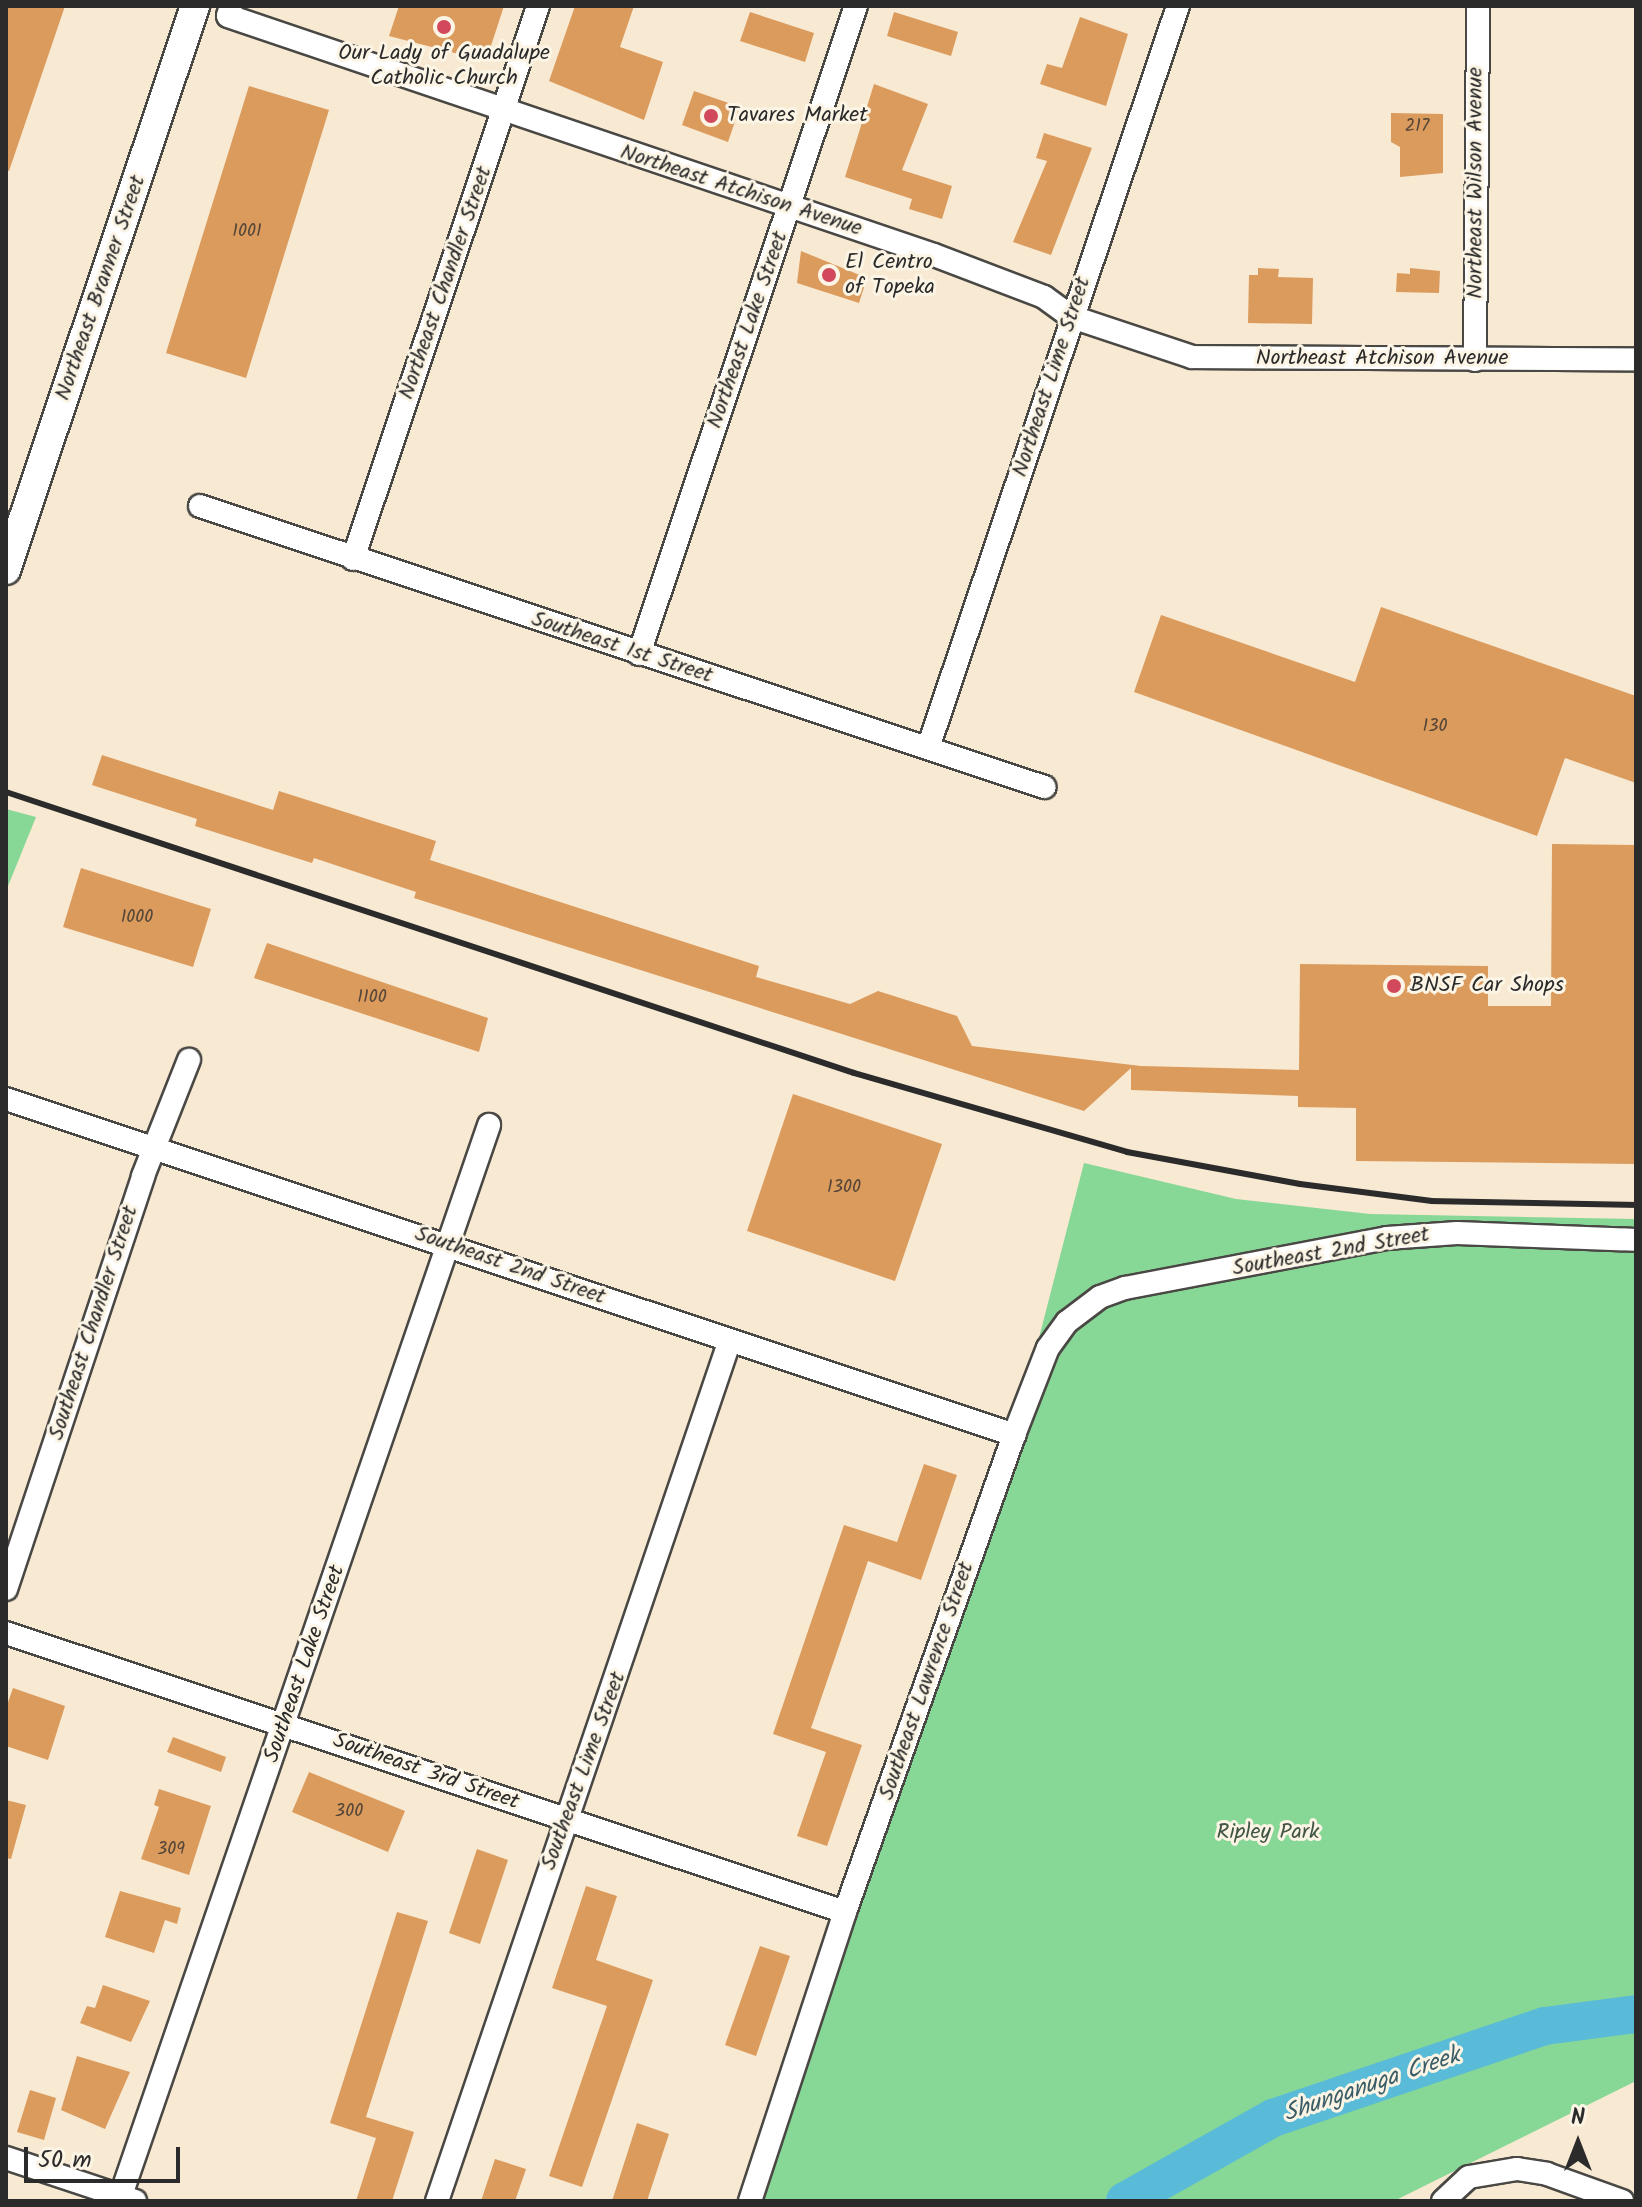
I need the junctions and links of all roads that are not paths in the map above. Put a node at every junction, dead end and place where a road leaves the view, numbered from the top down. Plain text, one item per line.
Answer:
1 (195, 6) edge
2 (538, 6) edge
3 (856, 6) edge
4 (1178, 6) edge
5 (1478, 6) edge
6 (230, 11) edge
7 (503, 111) junction
8 (789, 208) junction
9 (1072, 317) junction
10 (1636, 359) edge
11 (1475, 360) junction
12 (200, 506) dead end
13 (353, 559) junction
14 (6, 570) edge
15 (639, 654) junction
16 (928, 748) junction
17 (1044, 787) dead end
18 (189, 1060) dead end
19 (6, 1099) edge
20 (489, 1125) dead end
21 (153, 1148) junction
22 (1636, 1240) edge
23 (448, 1245) junction
24 (1219, 1271) joint
25 (730, 1340) junction
26 (1014, 1435) junction
27 (6, 1589) edge
28 (6, 1633) edge
29 (284, 1724) junction
30 (566, 1819) junction
31 (845, 1912) junction
32 (6, 2158) edge
33 (125, 2199) edge
34 (437, 2201) edge
35 (750, 2201) edge
36 (1443, 2201) edge
37 (1622, 2201) edge

1 - 14 main road, Northeast Branner Street
2 - 7 street, Northeast Chandler Street
3 - 8 street, Northeast Lake Street
4 - 9 street, Northeast Lime Street
5 - 11 street, Northeast Wilson Avenue
6 - 7 street, Northeast Atchison Avenue
7 - 8 street, Northeast Atchison Avenue
7 - 13 street, Northeast Chandler Street
8 - 9 street, Northeast Atchison Avenue
8 - 15 street, Northeast Lake Street
9 - 11 street, Northeast Atchison Avenue
9 - 16 street, Northeast Lime Street
10 - 11 street, Northeast Atchison Avenue
12 - 13 street, Southeast 1st Street
13 - 15 street, Southeast 1st Street
15 - 16 street, Southeast 1st Street
16 - 17 street, Southeast 1st Street
18 - 21 street, Southeast Chandler Street
19 - 21 street, Southeast 2nd Street
20 - 23 street, Southeast Lake Street
21 - 23 street, Southeast 2nd Street
21 - 27 street, Southeast Chandler Street
22 - 24 street, Southeast 2nd Street
23 - 25 street, Southeast 2nd Street
23 - 29 street, Southeast Lake Street
24 - 26 street, Southeast Lawrence Street
25 - 26 street, Southeast 2nd Street
25 - 30 street, Southeast Lime Street
26 - 31 street, Southeast Lawrence Street
28 - 29 street, Southeast 3rd Street
29 - 30 street, Southeast 3rd Street
29 - 33 street, Southeast Lake Street
30 - 31 street, Southeast 3rd Street
30 - 34 street, Southeast Lime Street
31 - 35 street, Southeast Lawrence Street
32 - 33 street
36 - 37 street

